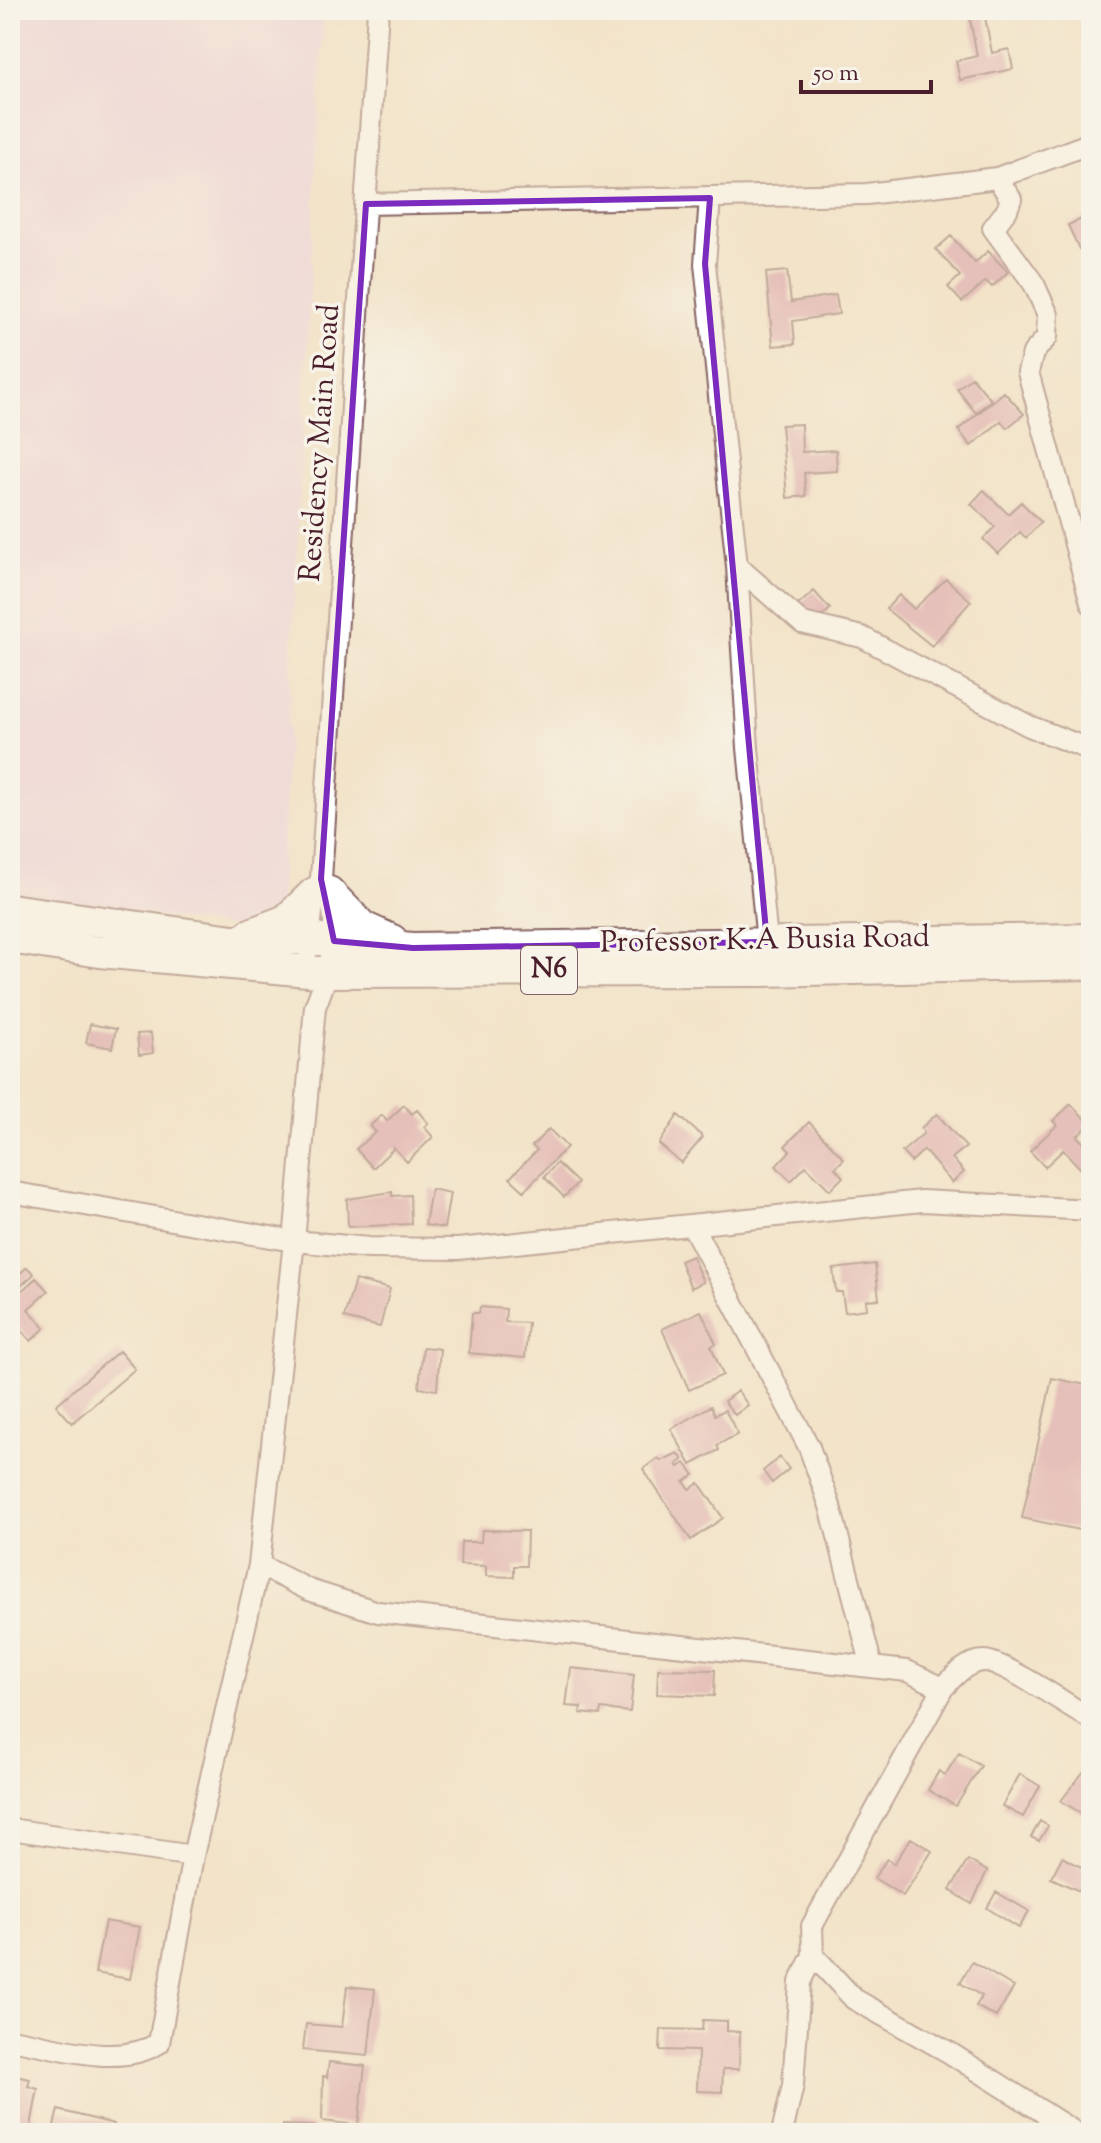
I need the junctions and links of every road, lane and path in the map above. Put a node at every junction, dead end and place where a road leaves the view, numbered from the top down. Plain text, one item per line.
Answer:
1 (378, 10) edge
2 (1091, 143) edge
3 (997, 178) junction
4 (710, 198) junction
5 (366, 204) junction
6 (737, 566) junction
7 (1091, 603) edge
8 (1091, 750) edge
9 (321, 888) junction
10 (10, 909) edge
11 (10, 938) edge
12 (1091, 939) edge
13 (233, 940) junction
14 (322, 940) junction
15 (767, 942) junction
16 (413, 948) junction
17 (1091, 964) edge
18 (317, 972) junction
19 (10, 1192) edge
20 (1091, 1210) edge
21 (692, 1225) junction
22 (294, 1241) junction
23 (259, 1565) junction
24 (872, 1667) junction
25 (943, 1688) junction
26 (1091, 1719) edge
27 (10, 1829) edge
28 (193, 1856) junction
29 (813, 1955) junction
30 (10, 2039) edge
31 (782, 2133) edge
32 (1076, 2133) edge

1 - 5 street, Residency Main Road
2 - 3 street
3 - 4 street
3 - 7 street
4 - 5 street
4 - 6 street
5 - 9 street, Residency Main Road
6 - 8 street
6 - 15 street
9 - 13 main road
9 - 14 street, Residency Main Road
9 - 16 main road
10 - 13 main road, Professor K.A Busia Road / N6
11 - 18 main road, Professor K.A Busia Road / N6
12 - 15 main road, Professor K.A Busia Road / N6
13 - 14 main road, Professor K.A Busia Road / N6
14 - 16 main road, Professor K.A Busia Road / N6
14 - 18 street, Residency Main Road
15 - 16 main road, Professor K.A Busia Road / N6
17 - 18 main road, Professor K.A Busia Road / N6
18 - 22 street
19 - 22 street
20 - 21 street
21 - 22 street
21 - 24 street
22 - 23 street
23 - 24 street
23 - 28 street
24 - 25 street
25 - 26 street
25 - 29 street
27 - 28 street
28 - 30 street
29 - 31 street
29 - 32 street

